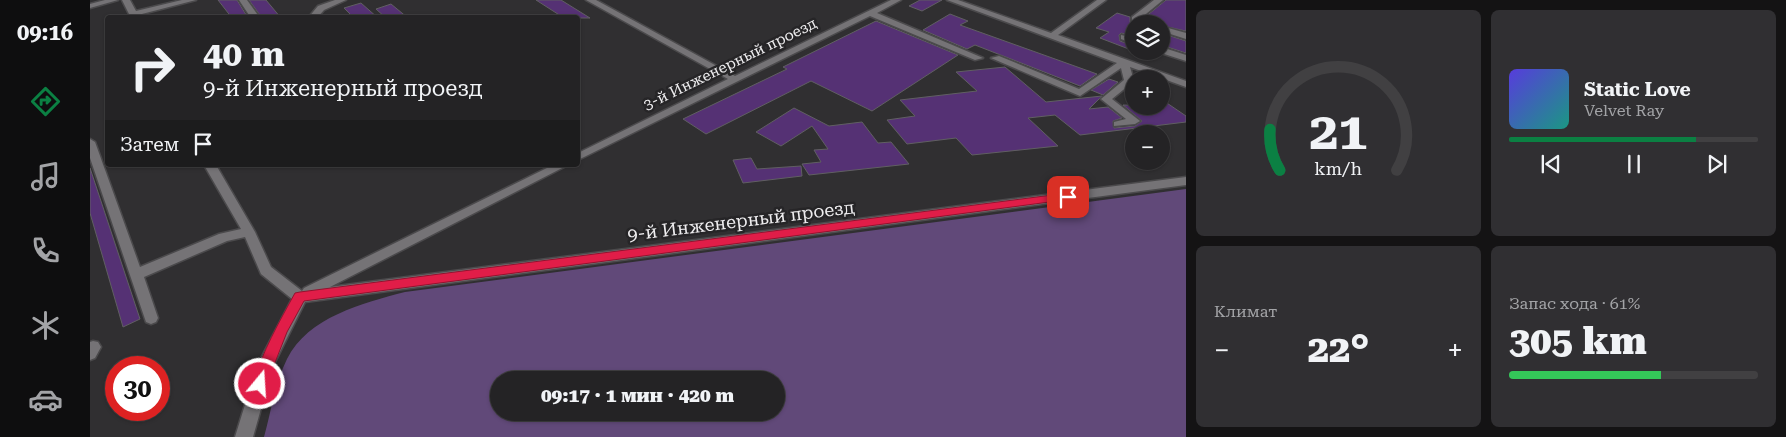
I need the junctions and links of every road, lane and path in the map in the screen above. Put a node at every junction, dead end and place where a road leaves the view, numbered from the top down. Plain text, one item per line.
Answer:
1 (114, 0) edge
2 (126, 0) edge
3 (192, 0) edge
4 (243, 0) edge
5 (342, 0) edge
6 (593, 0) edge
7 (897, 0) edge
8 (951, 0) edge
9 (1102, 0) edge
10 (1159, 0) edge
11 (95, 3) edge
12 (869, 14) junction
13 (134, 15) edge
14 (138, 15) edge
15 (254, 15) edge
16 (315, 15) edge
17 (1140, 15) edge
18 (1170, 31) edge
19 (1052, 36) junction
20 (1186, 36) edge
21 (1170, 53) edge
22 (978, 58) dead end
23 (996, 58) dead end
24 (1186, 58) edge
25 (1124, 62) junction
26 (734, 79) junction
27 (1186, 84) edge
28 (1118, 124) dead end
29 (90, 142) edge
30 (580, 156) edge
31 (103, 167) edge
32 (211, 167) edge
33 (558, 167) edge
34 (1186, 182) edge
35 (249, 232) junction
36 (136, 275) junction
37 (300, 297) junction
38 (151, 318) dead end
39 (90, 348) edge
40 (90, 353) edge
41 (244, 437) edge

1 - 11 street
2 - 13 street
3 - 14 street
4 - 15 street
5 - 16 street
6 - 26 street
7 - 12 street, 3-й Инженерный проезд
8 - 19 street
9 - 19 street
10 - 17 street
12 - 22 street
12 - 26 street, 3-й Инженерный проезд
18 - 20 street
19 - 25 street
21 - 24 street
23 - 25 street
25 - 27 street
25 - 28 street
26 - 30 street, 3-й Инженерный проезд
29 - 31 street
31 - 36 street
32 - 35 street
33 - 37 street
34 - 37 street, 9-й Инженерный проезд
35 - 36 street
35 - 37 street
36 - 38 street
37 - 41 street
39 - 40 street

